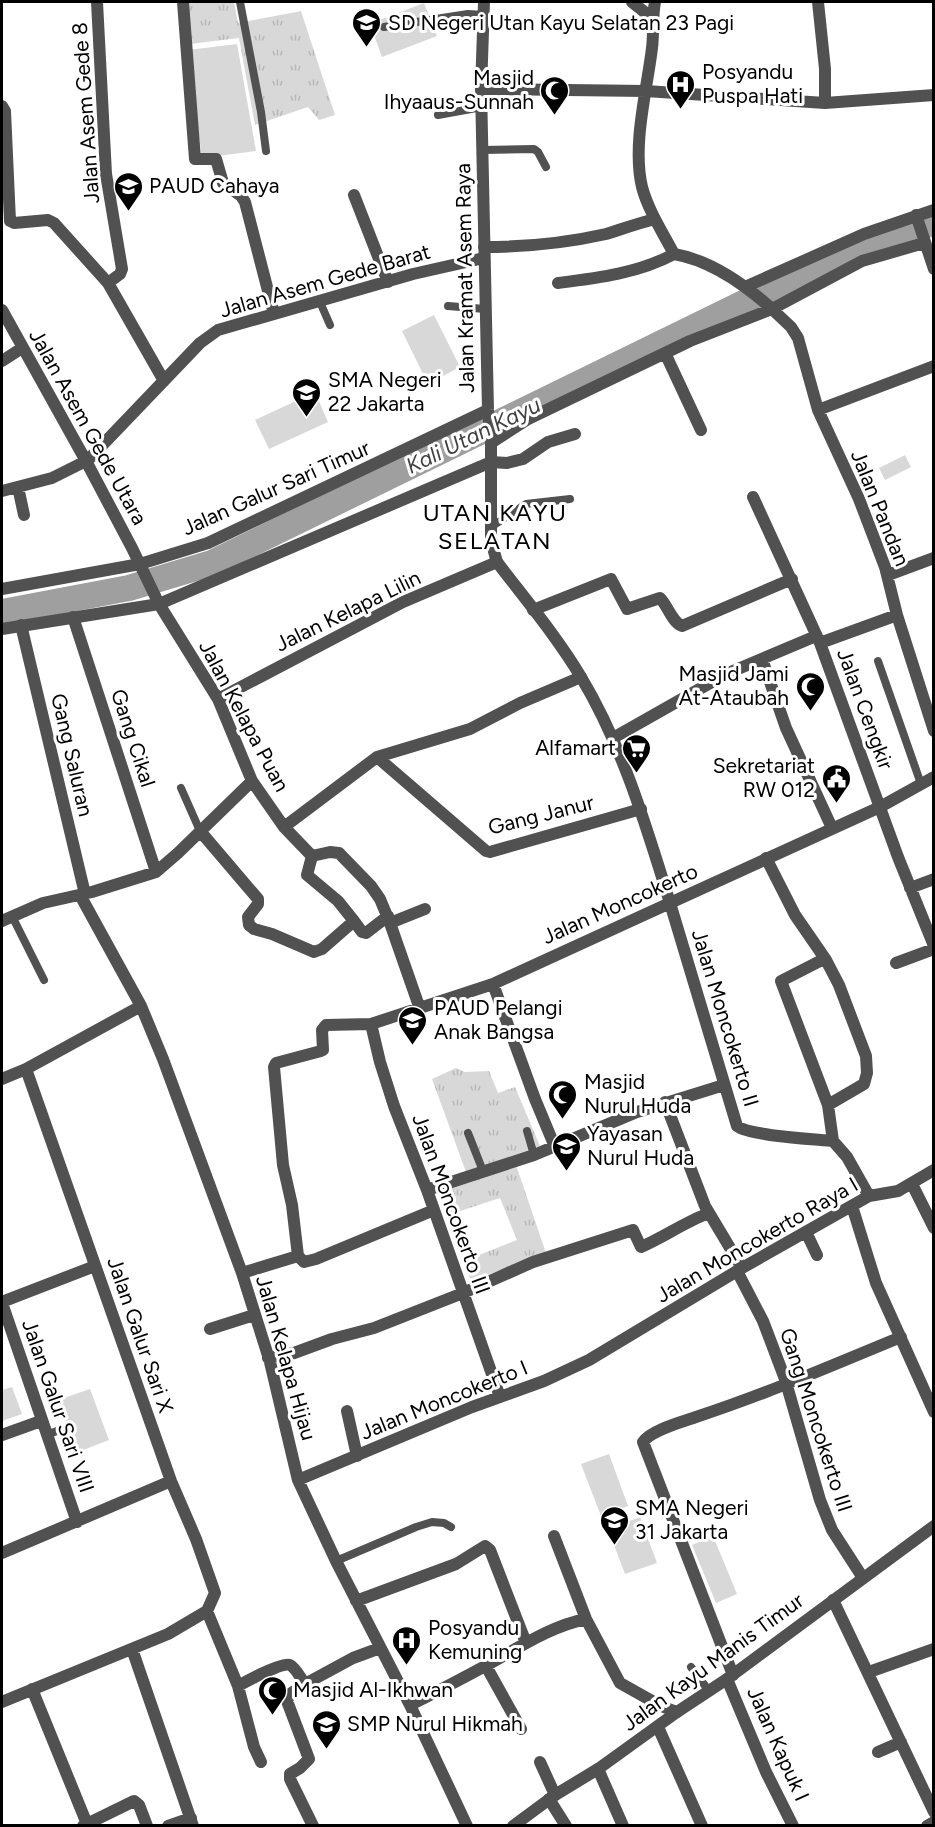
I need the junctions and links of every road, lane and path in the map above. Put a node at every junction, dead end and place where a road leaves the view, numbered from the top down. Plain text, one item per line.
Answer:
1 (98, 2) edge
2 (183, 2) edge
3 (240, 2) edge
4 (484, 2) edge
5 (632, 2) edge
6 (655, 2) edge
7 (818, 2) edge
8 (484, 15) junction
9 (652, 18) junction
10 (384, 27) dead end
11 (481, 89) junction
12 (646, 91) junction
13 (933, 95) edge
14 (825, 103) junction
15 (2, 106) edge
16 (482, 107) junction
17 (438, 115) dead end
18 (482, 150) junction
19 (266, 151) dead end
20 (546, 167) dead end
21 (354, 195) dead end
22 (933, 210) edge
23 (655, 219) junction
24 (917, 220) junction
25 (924, 240) junction
26 (484, 253) junction
27 (674, 254) junction
28 (933, 269) edge
29 (388, 282) junction
30 (108, 283) junction
31 (558, 283) dead end
32 (747, 288) junction
33 (320, 302) junction
34 (448, 306) dead end
35 (771, 308) junction
36 (485, 309) junction
37 (2, 310) edge
38 (274, 315) junction
39 (330, 325) dead end
40 (22, 348) junction
41 (665, 352) junction
42 (2, 361) edge
43 (933, 366) edge
44 (164, 381) junction
45 (818, 410) junction
46 (488, 414) junction
47 (701, 430) dead end
48 (574, 434) dead end
49 (491, 441) junction
50 (86, 461) junction
51 (491, 462) junction
52 (18, 487) junction
53 (2, 491) edge
54 (753, 497) dead end
55 (570, 499) dead end
56 (24, 515) dead end
57 (491, 528) junction
58 (933, 558) edge
59 (497, 562) junction
60 (142, 568) junction
61 (888, 575) junction
62 (792, 579) junction
63 (2, 589) edge
64 (158, 602) junction
65 (533, 610) junction
66 (897, 615) junction
67 (73, 617) junction
68 (21, 625) junction
69 (2, 629) edge
70 (818, 640) junction
71 (762, 658) junction
72 (878, 661) dead end
73 (581, 676) junction
74 (218, 699) junction
75 (933, 728) edge
76 (613, 738) junction
77 (377, 757) junction
78 (933, 777) edge
79 (252, 781) junction
80 (921, 784) junction
81 (180, 788) dead end
82 (880, 807) junction
83 (641, 809) junction
84 (284, 827) junction
85 (832, 828) junction
86 (200, 831) junction
87 (312, 856) junction
88 (766, 858) junction
89 (156, 872) junction
90 (933, 879) edge
91 (914, 887) junction
92 (84, 894) junction
93 (670, 903) junction
94 (425, 909) dead end
95 (7, 919) edge
96 (389, 919) junction
97 (354, 921) junction
98 (933, 947) edge
99 (824, 959) junction
100 (896, 963) dead end
101 (44, 980) dead end
102 (493, 984) junction
103 (142, 1008) junction
104 (420, 1009) junction
105 (371, 1024) junction
106 (26, 1069) junction
107 (2, 1079) edge
108 (724, 1085) junction
109 (665, 1102) junction
110 (828, 1105) junction
111 (527, 1131) dead end
112 (468, 1133) dead end
113 (832, 1141) junction
114 (555, 1147) junction
115 (534, 1155) junction
116 (933, 1170) edge
117 (483, 1171) junction
118 (912, 1184) junction
119 (427, 1190) junction
120 (869, 1196) junction
121 (852, 1206) junction
122 (434, 1210) junction
123 (709, 1213) junction
124 (933, 1228) edge
125 (806, 1232) junction
126 (818, 1255) dead end
127 (298, 1256) junction
128 (95, 1266) junction
129 (740, 1269) junction
130 (242, 1273) junction
131 (463, 1293) junction
132 (2, 1303) edge
133 (254, 1315) junction
134 (210, 1329) dead end
135 (901, 1337) junction
136 (603, 1352) joint
137 (268, 1358) junction
138 (787, 1384) junction
139 (500, 1397) junction
140 (347, 1411) dead end
141 (933, 1412) edge
142 (41, 1421) junction
143 (68, 1427) dead end
144 (2, 1435) edge
145 (46, 1435) junction
146 (357, 1456) junction
147 (298, 1480) junction
148 (171, 1481) junction
149 (77, 1522) junction
150 (933, 1526) edge
151 (451, 1527) dead end
152 (554, 1536) dead end
153 (2, 1553) edge
154 (336, 1561) junction
155 (863, 1578) junction
156 (833, 1600) junction
157 (356, 1601) junction
158 (207, 1611) junction
159 (586, 1619) junction
160 (526, 1643) junction
161 (380, 1648) junction
162 (132, 1649) junction
163 (933, 1649) edge
164 (486, 1666) junction
165 (691, 1667) dead end
166 (869, 1672) junction
167 (730, 1677) junction
168 (305, 1684) junction
169 (238, 1686) junction
170 (32, 1689) junction
171 (709, 1691) junction
172 (2, 1702) edge
173 (410, 1705) junction
174 (677, 1712) junction
175 (658, 1727) junction
176 (521, 1729) dead end
177 (902, 1742) junction
178 (878, 1752) dead end
179 (261, 1762) dead end
180 (540, 1762) dead end
181 (598, 1769) junction
182 (552, 1797) junction
183 (933, 1812) edge
184 (192, 1822) edge
185 (933, 1822) edge
186 (85, 1825) edge
187 (147, 1826) edge
188 (168, 1826) edge
189 (313, 1826) edge
190 (467, 1826) edge
191 (513, 1826) edge
192 (567, 1826) edge
193 (623, 1826) edge
194 (702, 1826) edge
195 (793, 1826) edge
196 (927, 1826) edge

1 - 30 street, Jalan Asem Gede 8
2 - 38 street
3 - 19 lane
4 - 8 street, Jalan Kramat Asem Raya
5 - 9 street
6 - 9 street
7 - 14 street
8 - 10 lane
8 - 11 street, Jalan Kramat Asem Raya
9 - 12 street
11 - 12 street
11 - 16 street, Jalan Kramat Asem Raya
12 - 14 street
12 - 23 street
13 - 14 street
15 - 30 street
16 - 17 lane
16 - 18 street, Jalan Kramat Asem Raya
18 - 20 lane
18 - 26 street, Jalan Kramat Asem Raya
21 - 29 street
22 - 24 street
23 - 26 street, Jalan Asem Gede Barat
23 - 27 street
24 - 25 street
24 - 32 street
25 - 28 street
25 - 35 street
26 - 29 street, Jalan Asem Gede Barat
26 - 36 street, Jalan Kramat Asem Raya
27 - 31 street
27 - 32 street, Jalan Pandan
29 - 33 street, Jalan Asem Gede Barat
30 - 44 street
32 - 35 street, Jalan Pandan
33 - 38 street, Jalan Asem Gede Barat
33 - 39 lane
34 - 36 lane
35 - 41 street
35 - 45 street, Jalan Pandan
36 - 46 street, Jalan Kramat Asem Raya
37 - 40 street, Jalan Asem Gede Utara
38 - 44 street, Jalan Asem Gede Barat
40 - 42 street
40 - 50 street, Jalan Asem Gede Utara
41 - 47 street
41 - 49 street
43 - 45 street
44 - 50 street, Jalan Asem Gede Barat
45 - 61 street, Jalan Pandan
46 - 49 street, Jalan Kramat Asem Raya
46 - 60 street, Jalan Galur Sari Timur
48 - 51 street
49 - 51 street, Jalan Kramat Asem Raya
50 - 52 street, Jalan Asem Gede Barat
50 - 60 street, Jalan Asem Gede Utara
51 - 57 street, Jalan Kramat Asem Raya
51 - 64 street
52 - 53 street, Jalan Asem Gede Barat
52 - 56 street
54 - 62 street
55 - 57 lane
57 - 59 street, Jalan Kramat Asem Raya
58 - 61 street
59 - 65 street, Jalan Kramat Asem Raya
59 - 74 street, Jalan Kelapa Lilin
60 - 63 street, Jalan Galur Sari Timur
60 - 64 street, Jalan Kelapa Puan
61 - 66 street, Jalan Pandan
62 - 65 street
62 - 70 street
64 - 67 street
64 - 74 street, Jalan Kelapa Puan
65 - 73 street, Jalan Kramat Asem Raya
66 - 70 street
66 - 75 street, Jalan Pandan
67 - 68 street
67 - 89 street, Gang Cikal
68 - 69 street
68 - 92 street, Gang Saluran
70 - 71 street, Jalan Cengkir
70 - 82 street, Jalan Cengkir
71 - 76 street, Jalan Cengkir
71 - 85 street
72 - 80 lane
73 - 76 street, Jalan Kramat Asem Raya
73 - 77 street
74 - 79 street, Jalan Kelapa Puan
76 - 83 street, Jalan Kramat Asem Raya
77 - 83 street, Gang Janur
77 - 84 street
78 - 80 street
79 - 84 street, Jalan Kelapa Puan
79 - 86 street
80 - 82 street
81 - 86 lane
82 - 85 street, Jalan Moncokerto
82 - 91 street, Jalan Cengkir
83 - 93 street, Jalan Kramat Asem Raya
84 - 87 street, Jalan Kelapa Puan
85 - 88 street, Jalan Moncokerto
86 - 89 street
86 - 97 street
87 - 96 street
87 - 97 street
88 - 93 street, Jalan Moncokerto
88 - 99 street
89 - 92 street
90 - 91 street
91 - 98 street, Jalan Cengkir
92 - 95 street
92 - 103 street, Jalan Kelapa Hijau
93 - 102 street, Jalan Moncokerto
93 - 108 street, Jalan Moncokerto II
94 - 96 street
95 - 101 lane
96 - 97 street
96 - 104 street
98 - 100 street
99 - 110 street
99 - 110 street
102 - 104 street, Jalan Moncokerto
102 - 114 street
103 - 106 street
103 - 130 street, Jalan Kelapa Hijau
104 - 105 street, Jalan Moncokerto
105 - 119 street, Jalan Moncokerto III
105 - 127 street, Jalan Moncokerto
106 - 107 street
106 - 128 street, Jalan Galur Sari X
108 - 109 street
108 - 113 street, Jalan Moncokerto II
109 - 114 street
109 - 123 street, Gang Moncokerto III
110 - 113 street
111 - 115 lane
112 - 117 lane
113 - 120 street
114 - 115 street
115 - 117 street
116 - 118 street, Jalan Moncokerto Raya I
117 - 119 street
118 - 120 street, Jalan Moncokerto Raya I
118 - 124 street
119 - 122 street, Jalan Moncokerto III
120 - 121 street, Jalan Moncokerto Raya I
121 - 125 street, Jalan Moncokerto Raya I
121 - 135 street
122 - 127 street
122 - 131 street, Jalan Moncokerto III
123 - 129 street, Gang Moncokerto III
123 - 131 street
125 - 126 street
125 - 129 street, Jalan Moncokerto Raya I
127 - 130 street
128 - 132 street
128 - 148 street, Jalan Galur Sari X
129 - 136 street, Jalan Moncokerto Raya I
129 - 138 street, Gang Moncokerto III
130 - 133 street, Jalan Kelapa Hijau
131 - 137 street
131 - 139 street, Jalan Moncokerto III
132 - 142 street, Jalan Galur Sari VIII
133 - 134 street
133 - 137 street, Jalan Kelapa Hijau
135 - 138 street
135 - 141 street
136 - 139 street, Jalan Moncokerto I
137 - 147 street, Jalan Kelapa Hijau
138 - 155 street, Gang Moncokerto III
138 - 167 street, Jalan Kapuk I
139 - 146 street, Jalan Moncokerto I
140 - 146 street
142 - 144 street
142 - 145 street, Jalan Galur Sari VIII
143 - 145 lane
145 - 149 street, Jalan Galur Sari VIII
146 - 147 street, Jalan Moncokerto I
147 - 154 street, Jalan Kelapa Hijau
148 - 149 street
148 - 158 street, Jalan Galur Sari X
149 - 153 street
150 - 155 street, Jalan Kayu Manis Timur
151 - 154 lane
152 - 159 street
154 - 157 street, Jalan Kelapa Hijau
155 - 156 street, Jalan Kayu Manis Timur
156 - 166 street
156 - 167 street, Jalan Kayu Manis Timur
157 - 160 street
157 - 161 street, Jalan Kelapa Hijau
158 - 162 street
158 - 169 street
159 - 160 street
159 - 174 street
160 - 164 street
161 - 168 street
161 - 173 street, Jalan Kelapa Hijau
162 - 170 street
162 - 184 street
163 - 166 street
164 - 173 street
164 - 176 street
165 - 171 lane
166 - 177 street
167 - 171 street, Jalan Kayu Manis Timur
167 - 195 street, Jalan Kapuk I
168 - 169 street
168 - 189 street
169 - 179 street
170 - 172 street
170 - 186 street
171 - 174 street, Jalan Kayu Manis Timur
173 - 190 street, Jalan Kelapa Hijau
174 - 175 street, Jalan Kayu Manis Timur
175 - 181 street, Jalan Kayu Manis Timur
175 - 194 street
177 - 178 street
177 - 183 street
180 - 182 street
181 - 182 street, Jalan Kayu Manis Timur
181 - 193 street
182 - 191 street, Jalan Kayu Manis Timur
182 - 192 street
184 - 188 street
185 - 196 street
186 - 187 street

